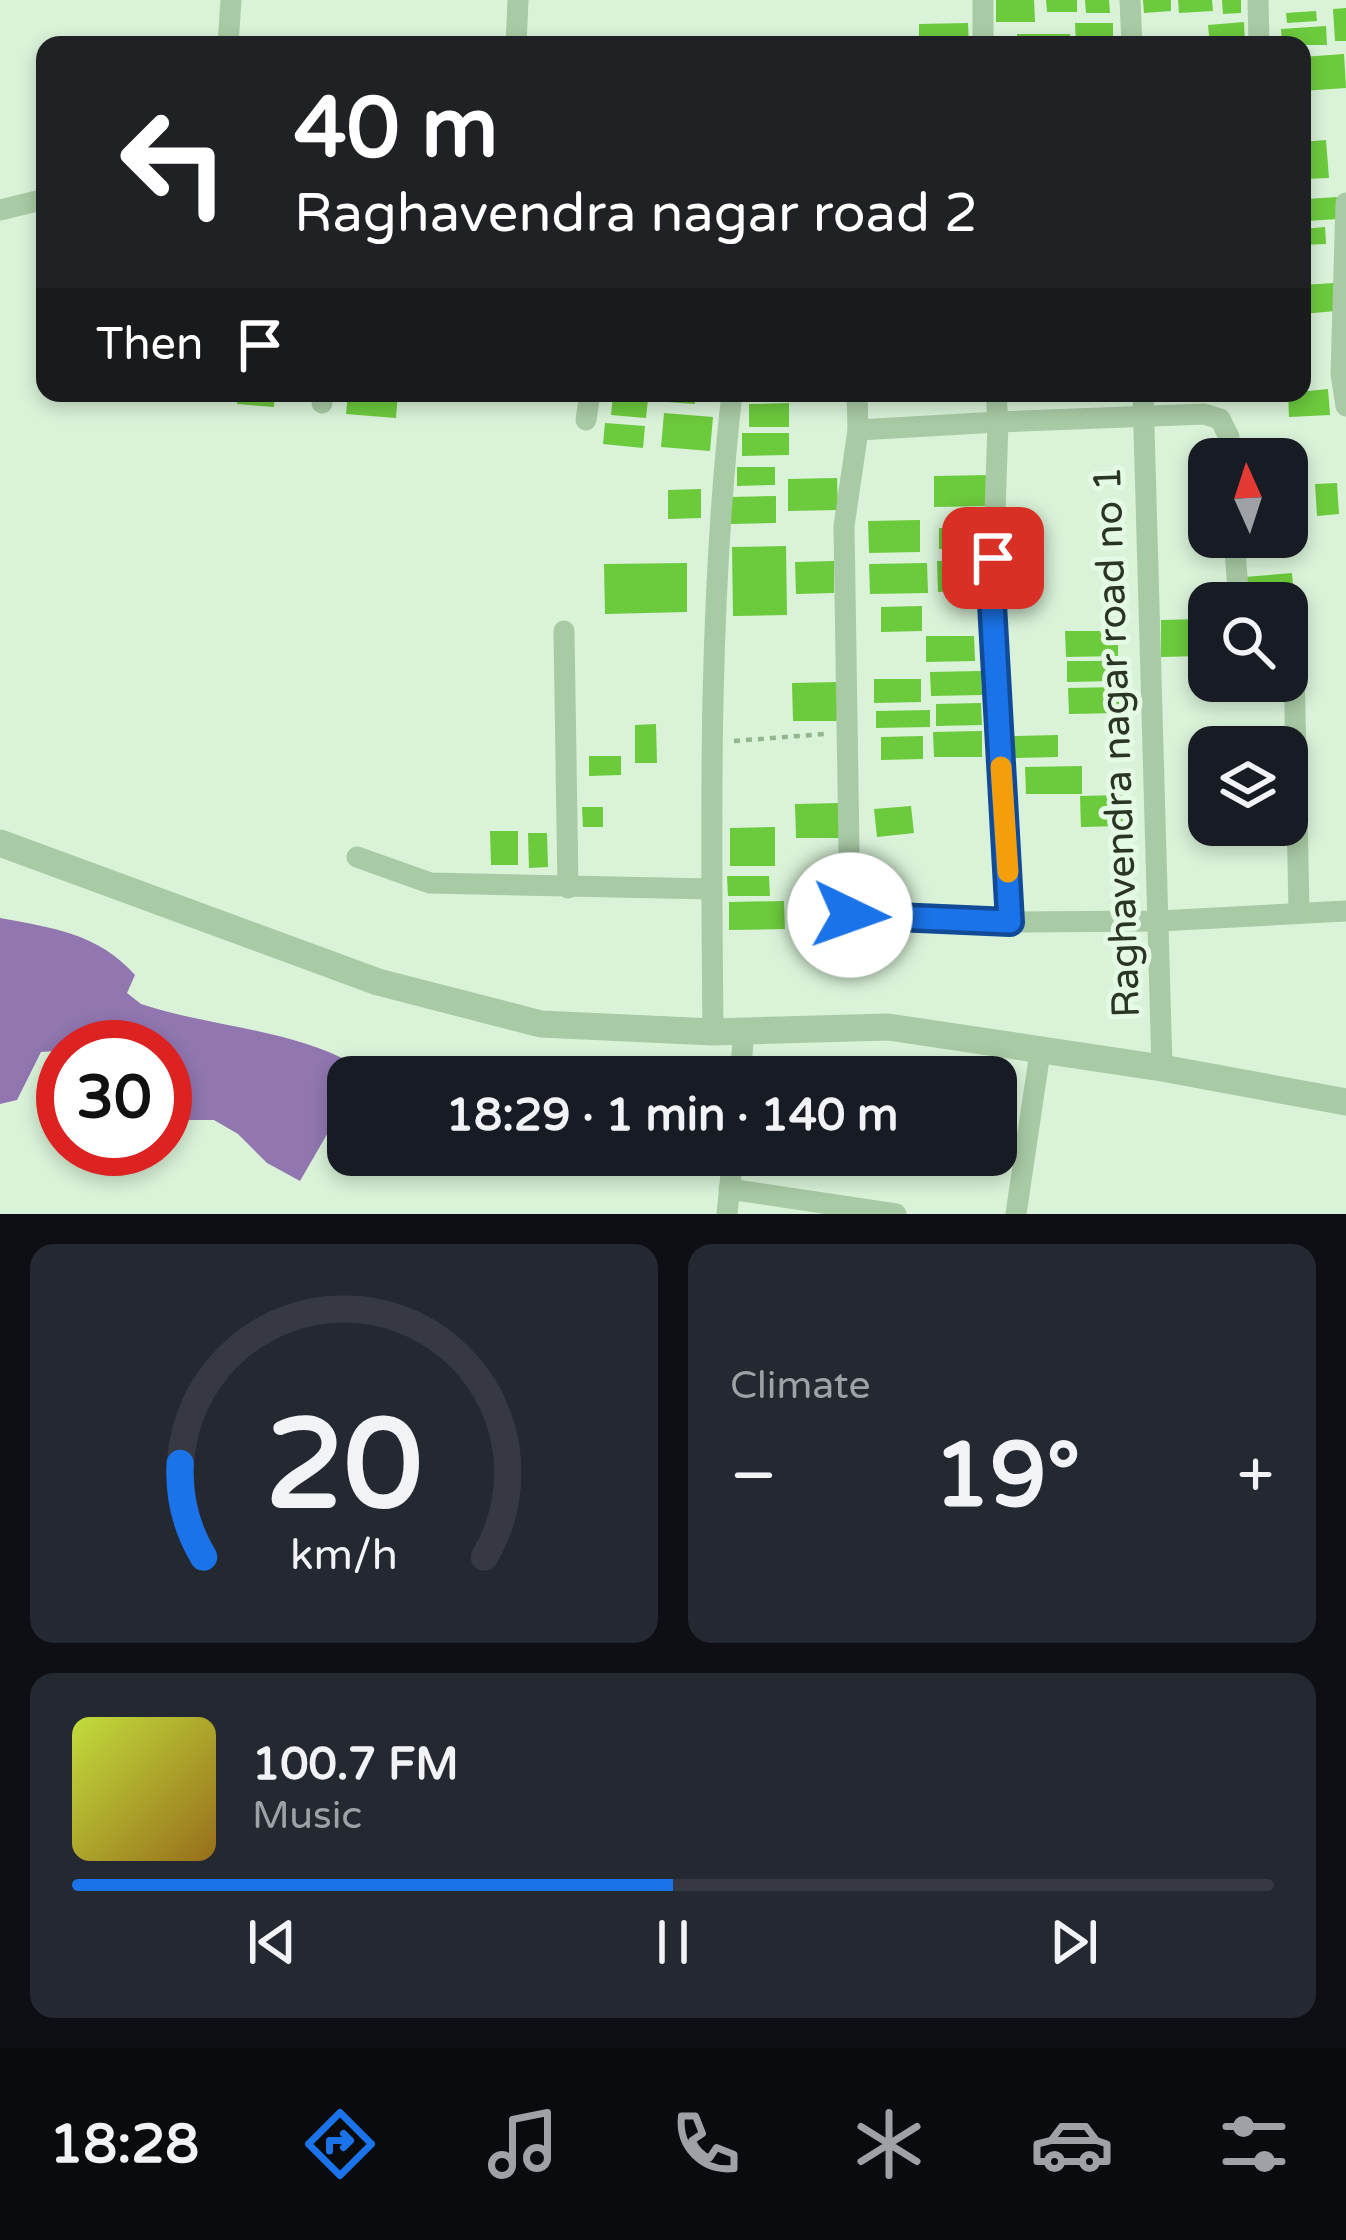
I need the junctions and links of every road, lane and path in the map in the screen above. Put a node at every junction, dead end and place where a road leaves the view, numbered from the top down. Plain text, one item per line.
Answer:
1 (231, 0) edge
2 (518, 0) edge
3 (983, 0) edge
4 (1130, 0) edge
5 (1258, 0) edge
6 (229, 36) edge
7 (516, 36) edge
8 (983, 36) edge
9 (1132, 36) edge
10 (1259, 36) edge
11 (36, 201) edge
12 (1346, 203) edge
13 (0, 210) edge
14 (1345, 232) edge
15 (589, 402) edge
16 (731, 402) edge
17 (856, 402) edge
18 (997, 402) edge
19 (1144, 403) edge
20 (1346, 406) edge
21 (586, 420) dead end
22 (998, 422) junction
23 (858, 430) junction
24 (1228, 438) edge
25 (564, 631) dead end
26 (1295, 702) edge
27 (849, 731) junction
28 (710, 743) junction
29 (0, 843) edge
30 (357, 857) dead end
31 (568, 888) junction
32 (711, 889) junction
33 (1346, 911) edge
34 (1299, 912) junction
35 (1010, 922) junction
36 (1159, 922) junction
37 (744, 1031) junction
38 (712, 1032) junction
39 (1040, 1052) junction
40 (742, 1056) edge
41 (1162, 1069) junction
42 (1346, 1102) edge
43 (731, 1176) edge
44 (730, 1189) junction
45 (727, 1214) edge
46 (896, 1214) edge
47 (1016, 1214) edge

1 - 6 street
2 - 7 street
3 - 8 street
4 - 9 street
5 - 10 street
11 - 13 street
12 - 14 street
14 - 20 street
15 - 21 street
16 - 28 street
17 - 23 street
18 - 22 street
19 - 22 street
19 - 24 street
19 - 36 street, Raghavendra nagar road no 1
22 - 23 street
22 - 35 street
23 - 27 street
25 - 31 street
26 - 34 street
27 - 28 path
27 - 35 street
28 - 32 street
29 - 38 street
30 - 31 street
31 - 32 street
32 - 38 street
33 - 34 street
34 - 36 street
35 - 36 street
36 - 41 street, Raghavendra nagar road no 1
37 - 38 street
37 - 39 street
37 - 40 street
39 - 41 street
39 - 47 street
41 - 42 street
43 - 44 street
44 - 45 street
44 - 46 street

